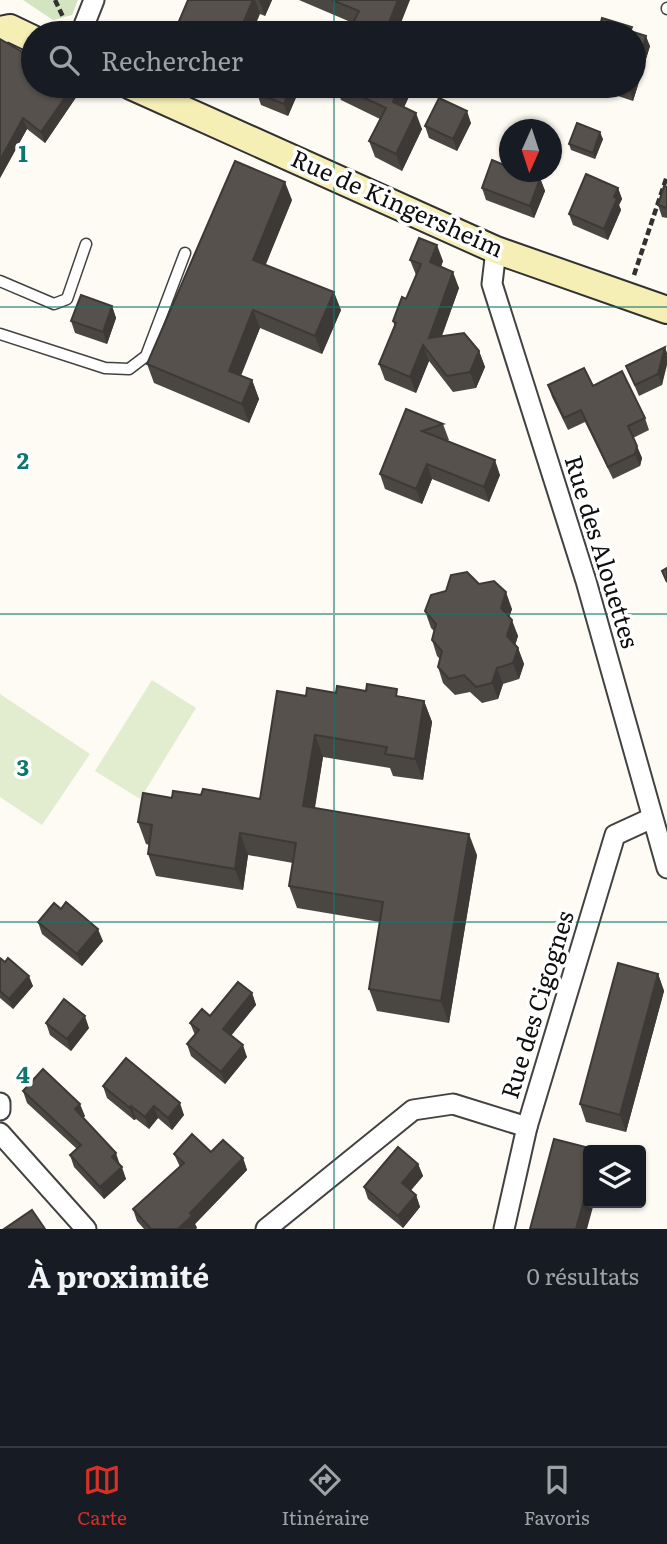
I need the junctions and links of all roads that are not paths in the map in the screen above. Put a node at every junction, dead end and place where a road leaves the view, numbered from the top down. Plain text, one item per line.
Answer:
1 (94, 0) edge
2 (85, 21) edge
3 (0, 30) edge
4 (21, 34) edge
5 (158, 98) edge
6 (86, 244) dead end
7 (496, 250) junction
8 (185, 253) dead end
9 (0, 281) edge
10 (667, 310) edge
11 (0, 334) edge
12 (652, 818) junction
13 (667, 868) edge
14 (0, 1103) edge
15 (0, 1110) edge
16 (527, 1127) junction
17 (0, 1133) edge
18 (86, 1229) edge
19 (266, 1229) edge
20 (504, 1229) edge

1 - 2 street
3 - 4 street
5 - 7 street, Rue de Kingersheim
6 - 9 lane
7 - 10 street, Rue de Kingersheim
7 - 12 street, Rue des Alouettes
8 - 11 lane
12 - 13 street, Rue des Alouettes
12 - 16 street, Rue des Cigognes
14 - 15 street
16 - 19 street
16 - 20 street, Rue des Cigognes
17 - 18 street

